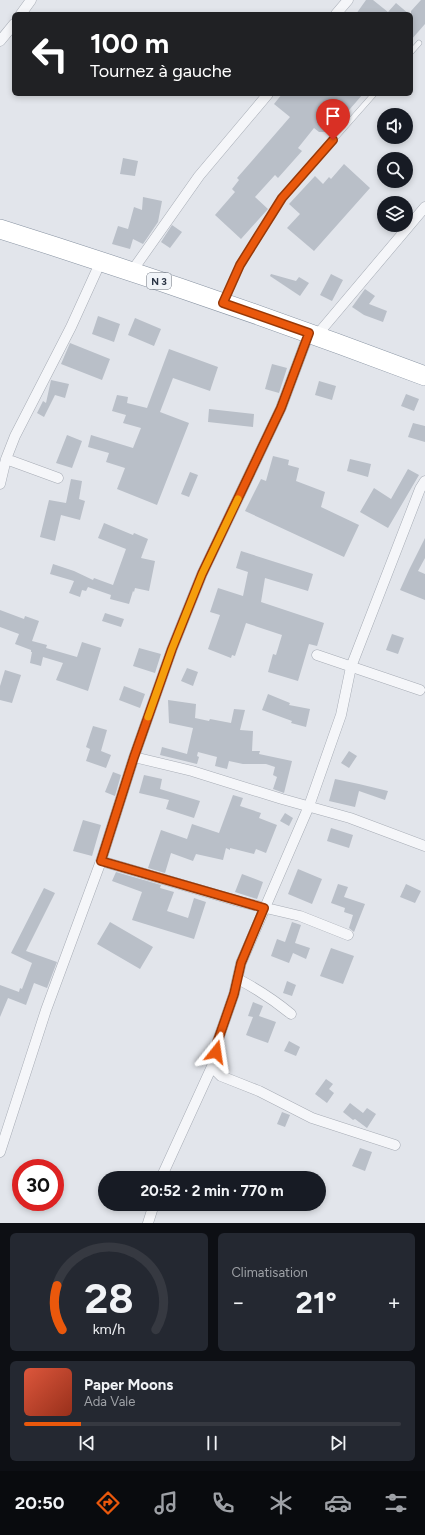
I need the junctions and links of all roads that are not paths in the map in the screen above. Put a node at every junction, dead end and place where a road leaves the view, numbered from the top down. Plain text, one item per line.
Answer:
1 (31, 0) edge
2 (348, 0) edge
3 (22, 12) edge
4 (338, 12) edge
5 (12, 26) edge
6 (0, 41) edge
7 (419, 43) dead end
8 (413, 50) edge
9 (266, 96) edge
10 (372, 96) edge
11 (425, 207) edge
12 (0, 229) edge
13 (101, 260) junction
14 (132, 271) junction
15 (223, 303) junction
16 (313, 334) junction
17 (425, 376) edge
18 (6, 459) junction
19 (58, 478) dead end
20 (425, 481) edge
21 (0, 484) edge
22 (317, 655) dead end
23 (351, 667) junction
24 (420, 690) dead end
25 (134, 757) junction
26 (309, 806) junction
27 (425, 846) edge
28 (101, 861) junction
29 (264, 908) junction
30 (348, 935) dead end
31 (238, 979) junction
32 (291, 1014) dead end
33 (214, 1062) junction
34 (395, 1145) dead end
35 (0, 1152) edge
36 (164, 1171) edge
37 (152, 1211) edge
38 (148, 1223) edge

1 - 3 street
2 - 4 street
5 - 6 street
7 - 8 lane
9 - 14 street
10 - 15 lane
11 - 16 street
12 - 13 highway, N 3
13 - 14 highway, N 3
13 - 18 street
14 - 15 highway, N 3
15 - 16 highway, N 3
16 - 17 highway, N 3
16 - 25 street
18 - 19 street
18 - 21 street
20 - 23 street
22 - 23 street
23 - 24 street
23 - 26 street
25 - 26 street
25 - 28 street
26 - 27 street
26 - 29 street
28 - 29 street
28 - 35 street
29 - 30 street
29 - 31 street
31 - 32 street
31 - 33 street
33 - 34 street
33 - 36 street
37 - 38 street

